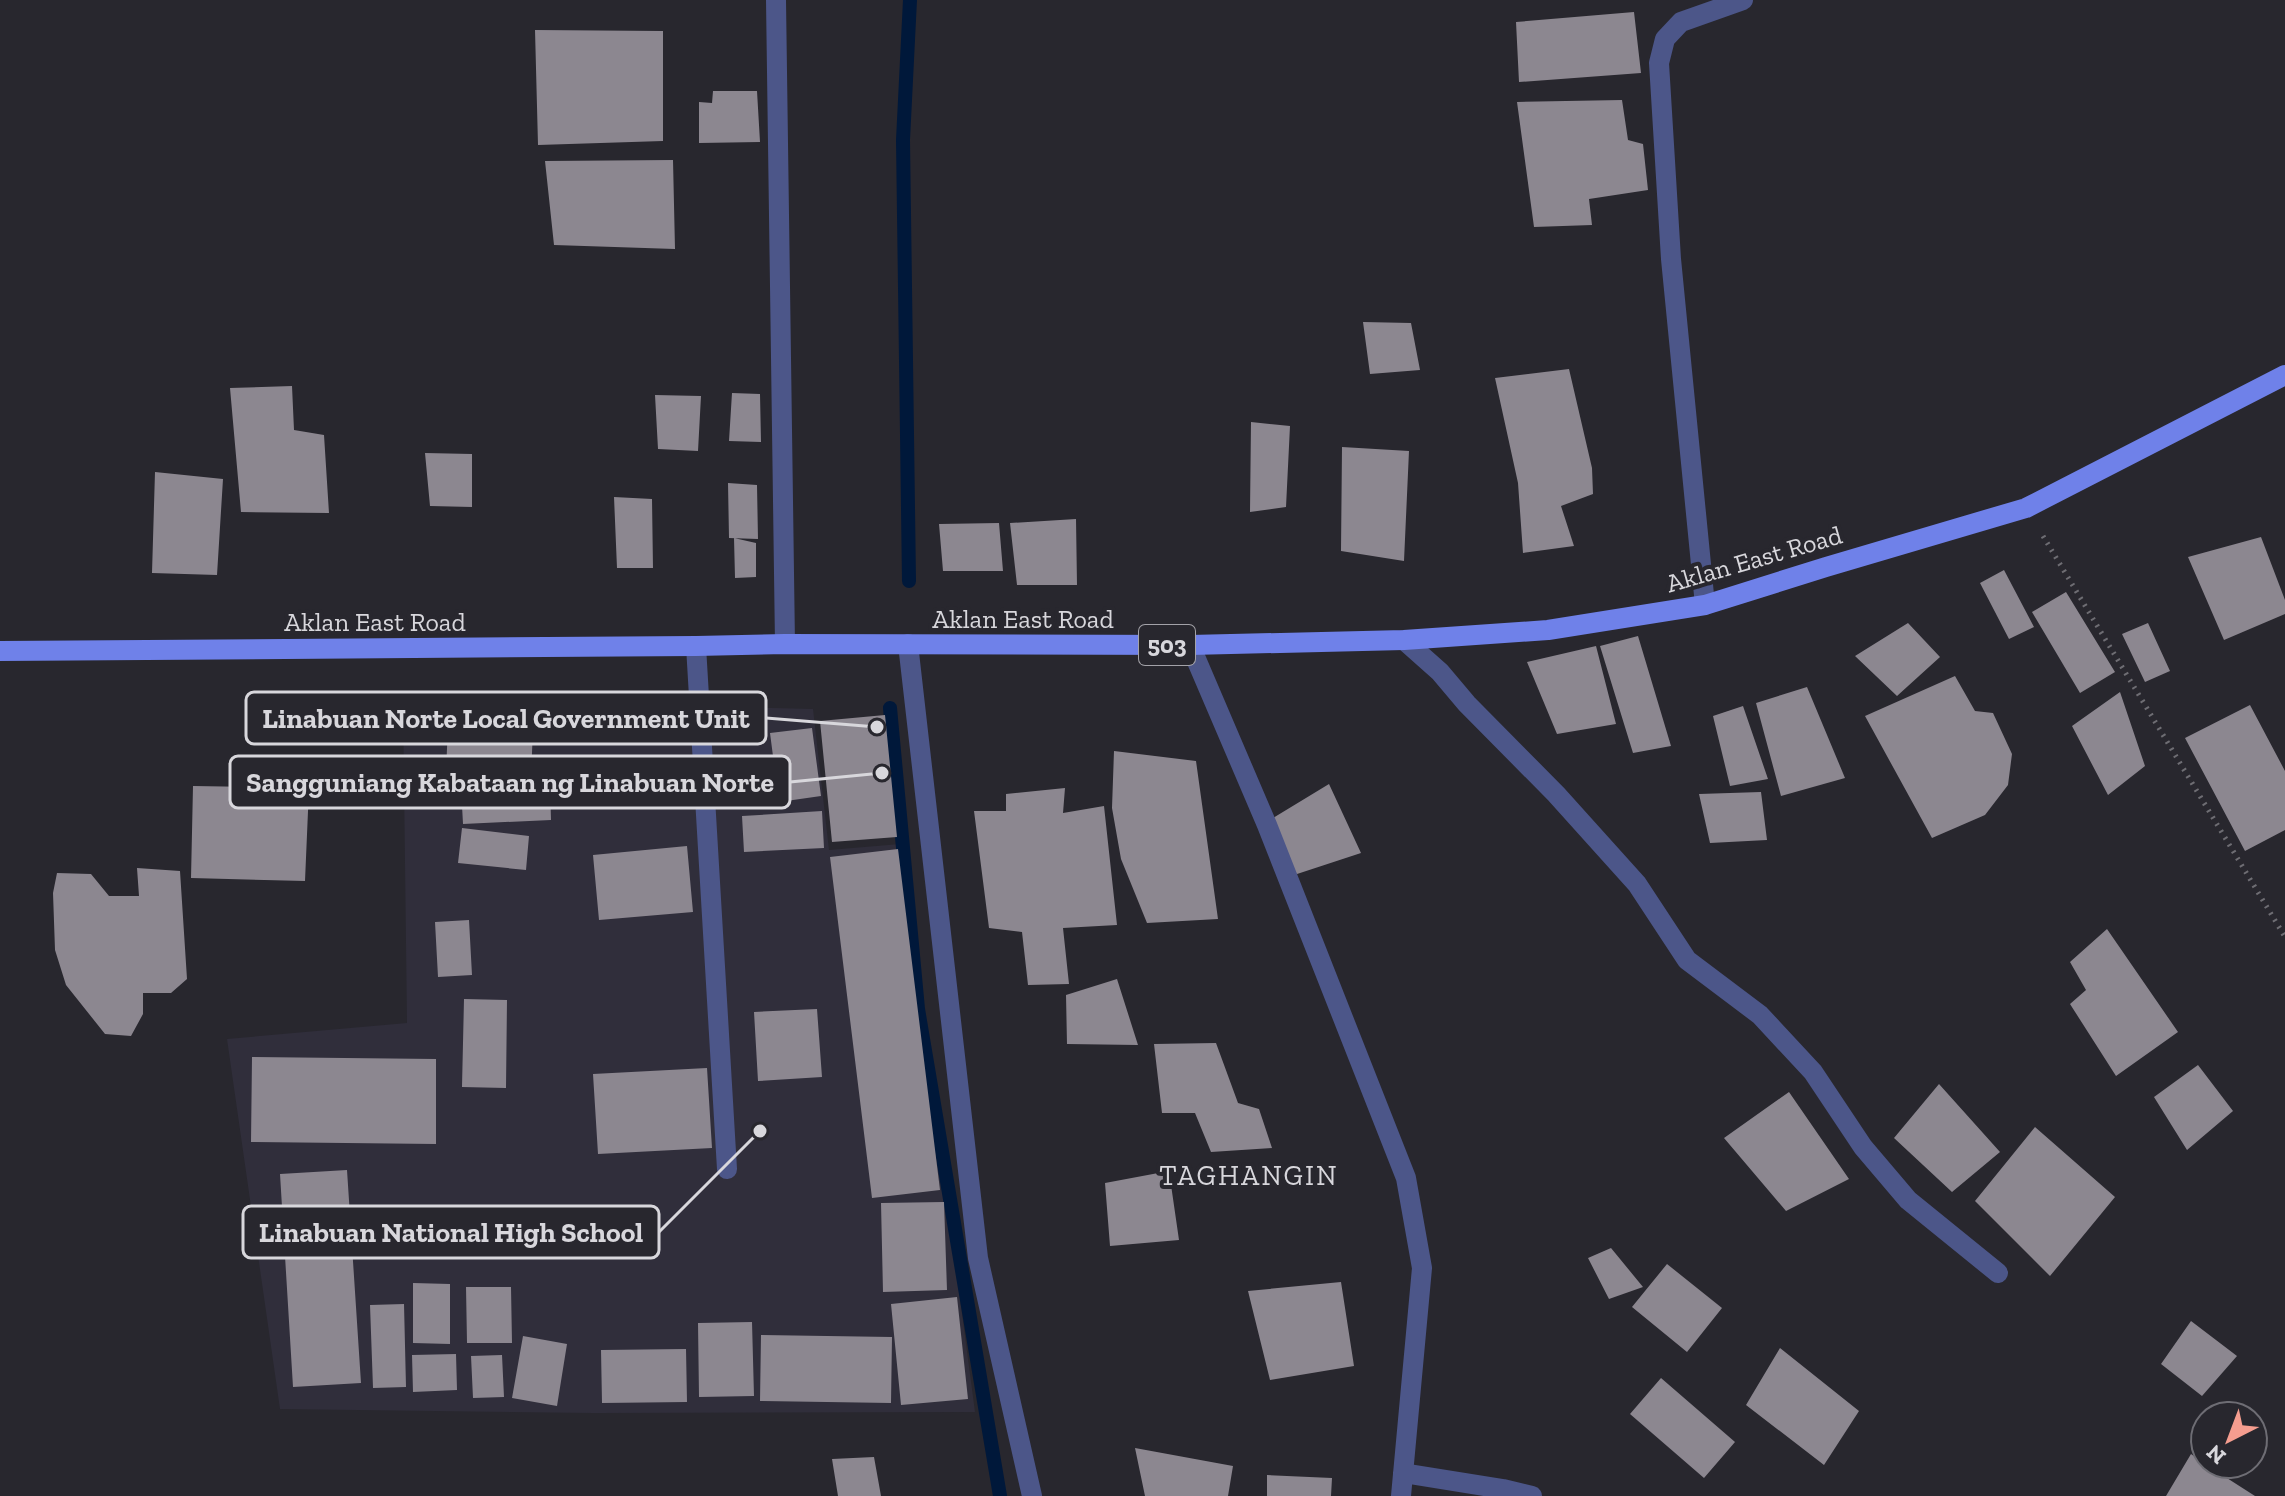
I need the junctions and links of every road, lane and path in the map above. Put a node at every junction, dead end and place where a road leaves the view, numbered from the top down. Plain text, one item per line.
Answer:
1 (776, 0) edge
2 (1743, 0) edge
3 (2285, 375) edge
4 (2026, 508) junction
5 (1705, 605) junction
6 (1404, 640) junction
7 (785, 644) junction
8 (908, 644) junction
9 (1190, 645) junction
10 (696, 646) junction
11 (0, 651) edge
12 (2285, 937) edge
13 (727, 1169) dead end
14 (1998, 1273) dead end
15 (1403, 1473) junction
16 (1032, 1496) edge
17 (1401, 1496) edge
18 (1532, 1496) edge

1 - 7 street
2 - 5 street
3 - 4 main road, Aklan East Road / 503
4 - 5 main road, Aklan East Road / 503
4 - 12 path
5 - 6 main road, Aklan East Road / 503
6 - 9 main road, Aklan East Road / 503
6 - 14 street
7 - 8 main road, Aklan East Road / 503
7 - 10 main road, Aklan East Road / 503
8 - 9 main road, Aklan East Road / 503
8 - 16 street
9 - 15 street
10 - 11 main road, Aklan East Road / 503
10 - 13 street
15 - 17 street
15 - 18 street

